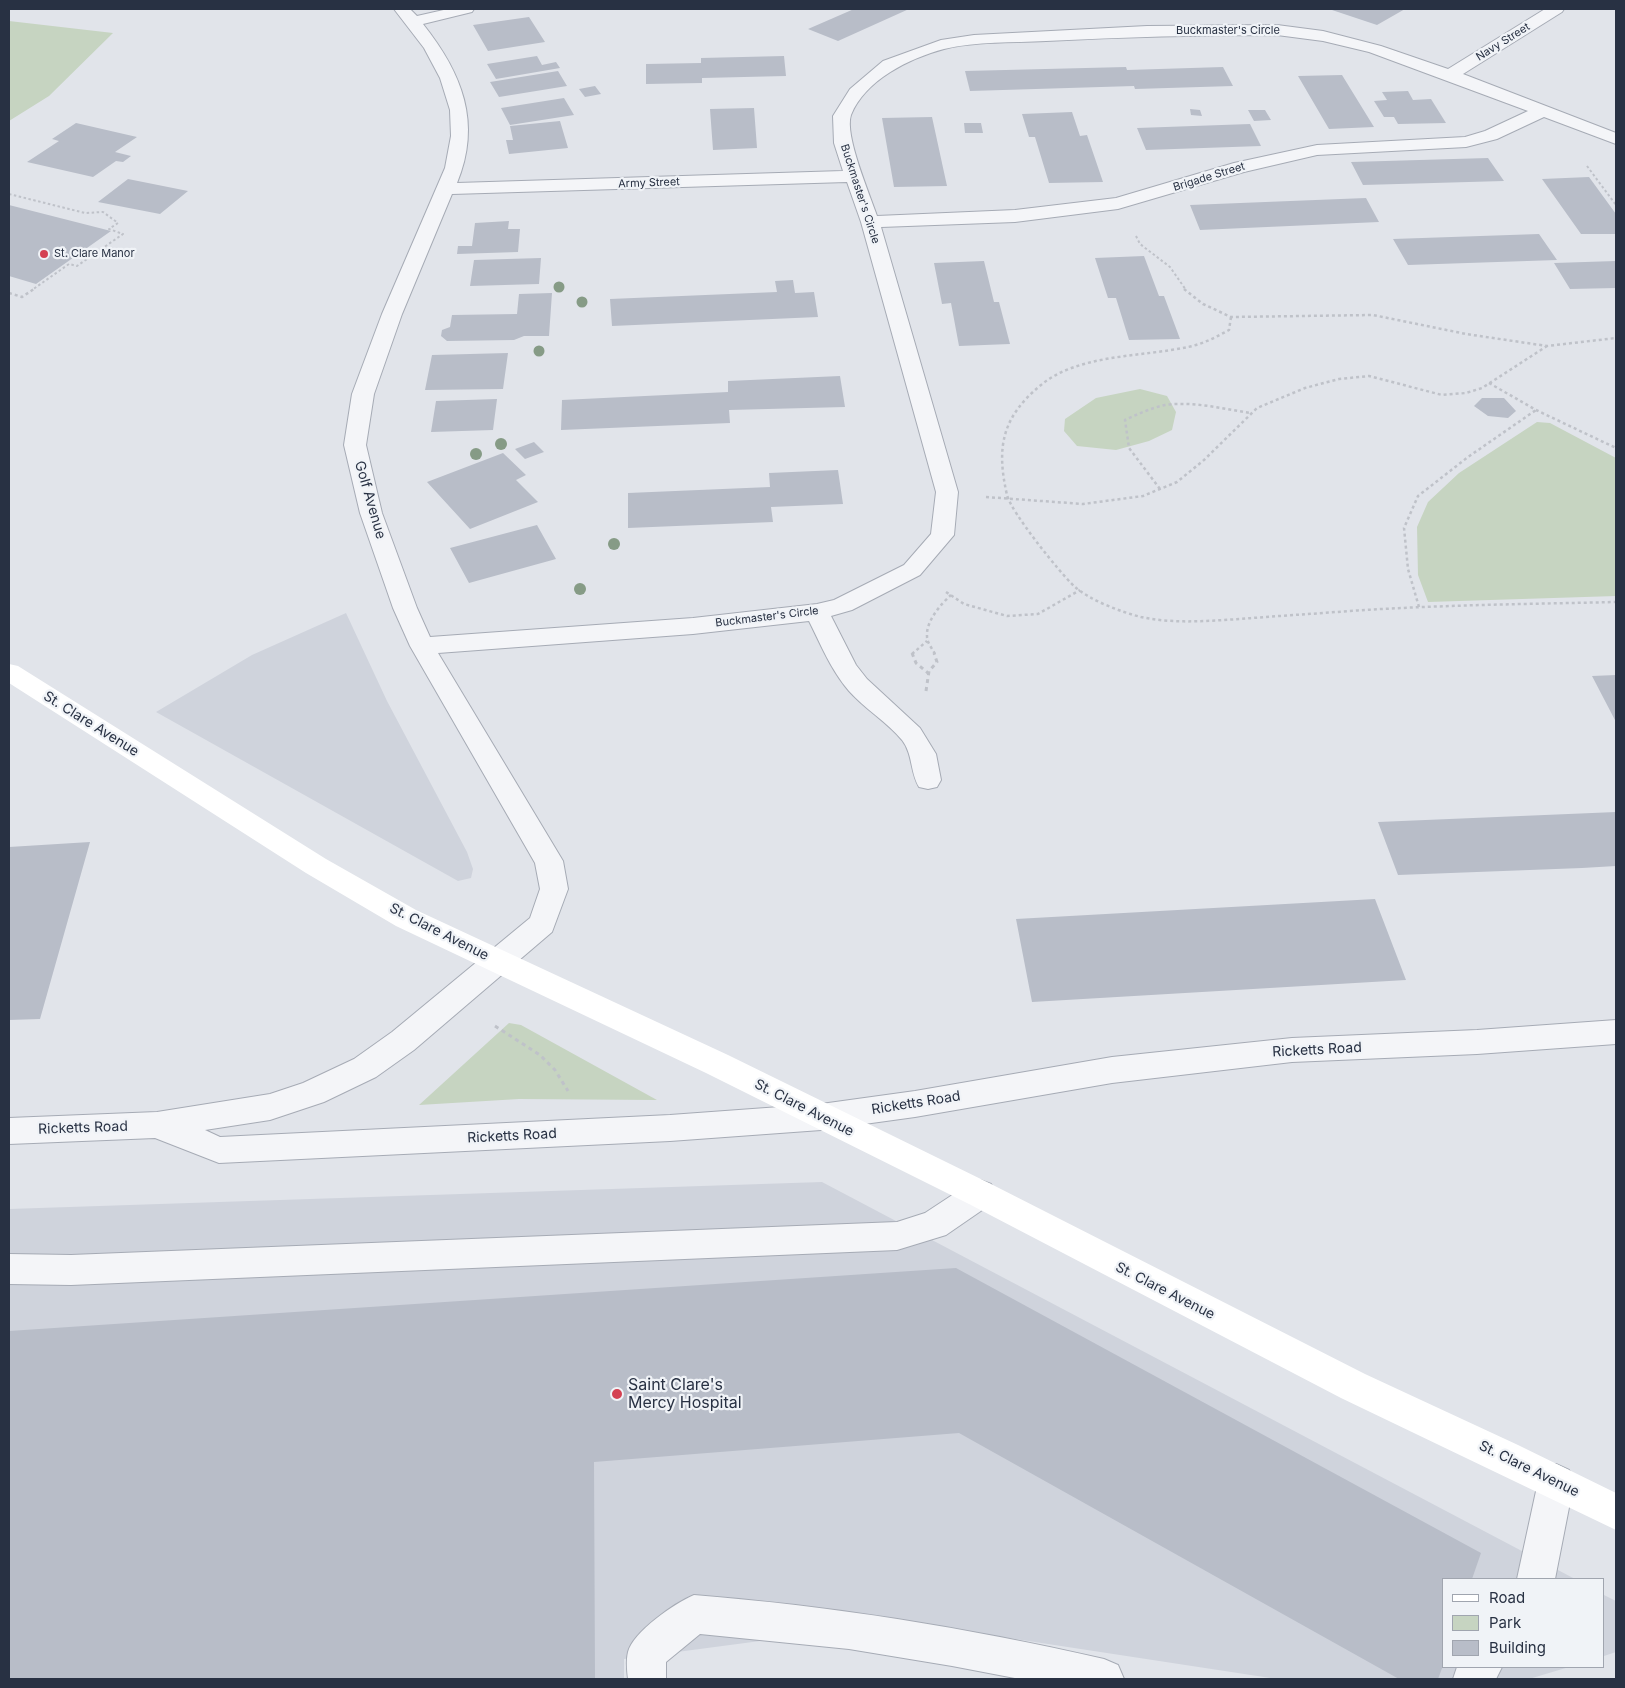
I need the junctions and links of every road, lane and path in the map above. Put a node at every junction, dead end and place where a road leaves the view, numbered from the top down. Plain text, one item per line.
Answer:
1 (466, 9) edge
2 (1556, 9) edge
3 (408, 15) edge
4 (1450, 75) junction
5 (1543, 110) junction
6 (1616, 139) edge
7 (1583, 161) dead end
8 (853, 176) junction
9 (445, 188) junction
10 (9, 194) edge
11 (1118, 203) junction
12 (1616, 206) edge
13 (870, 222) junction
14 (9, 293) edge
15 (1232, 317) junction
16 (1616, 338) edge
17 (1547, 346) junction
18 (1489, 383) junction
19 (1536, 410) junction
20 (1252, 413) junction
21 (1616, 448) edge
22 (1160, 489) junction
23 (947, 492) junction
24 (1008, 500) junction
25 (912, 570) junction
26 (1081, 590) junction
27 (951, 595) junction
28 (1616, 602) edge
29 (1419, 607) junction
30 (817, 612) junction
31 (927, 641) junction
32 (422, 646) junction
33 (9, 672) edge
34 (928, 780) dead end
35 (497, 962) junction
36 (495, 1026) dead end
37 (1616, 1032) edge
38 (572, 1100) dead end
39 (821, 1117) junction
40 (157, 1125) junction
41 (9, 1131) edge
42 (980, 1194) junction
43 (9, 1269) edge
44 (1556, 1482) junction
45 (1616, 1512) edge
46 (1536, 1578) edge
47 (1481, 1668) edge
48 (647, 1679) edge
49 (1104, 1679) edge
50 (1472, 1679) edge

1 - 3 street
2 - 4 street, Navy Street
3 - 9 street, Golf Avenue
4 - 5 street, Buckmaster's Circle
4 - 8 street, Buckmaster's Circle
5 - 6 street, Buckmaster's Circle
5 - 11 street, Brigade Street
7 - 12 path
8 - 9 street, Army Street
8 - 13 street, Buckmaster's Circle
9 - 32 street, Golf Avenue
10 - 14 path
11 - 13 street, Brigade Street
11 - 15 path
13 - 23 street, Buckmaster's Circle
15 - 17 path
15 - 24 path
16 - 17 path
17 - 18 path
18 - 19 path
18 - 20 path
19 - 21 path
19 - 29 path
20 - 22 path
20 - 22 path
22 - 24 path
23 - 24 path
23 - 25 street, Buckmaster's Circle
24 - 26 path
25 - 27 path
25 - 30 street, Buckmaster's Circle
26 - 27 path
26 - 29 path
27 - 31 path
28 - 29 path
30 - 32 street, Buckmaster's Circle
30 - 34 street
31 - 31 path
32 - 35 street, Golf Avenue
33 - 35 street, St. Clare Avenue
35 - 39 street, St. Clare Avenue
35 - 40 street, Ricketts Road
36 - 38 path
37 - 39 street, Ricketts Road
39 - 40 street, Ricketts Road
39 - 42 street, St. Clare Avenue
40 - 41 street, Ricketts Road
42 - 43 street
42 - 44 street, St. Clare Avenue
44 - 45 street, St. Clare Avenue
44 - 46 street
47 - 50 street
48 - 49 street

